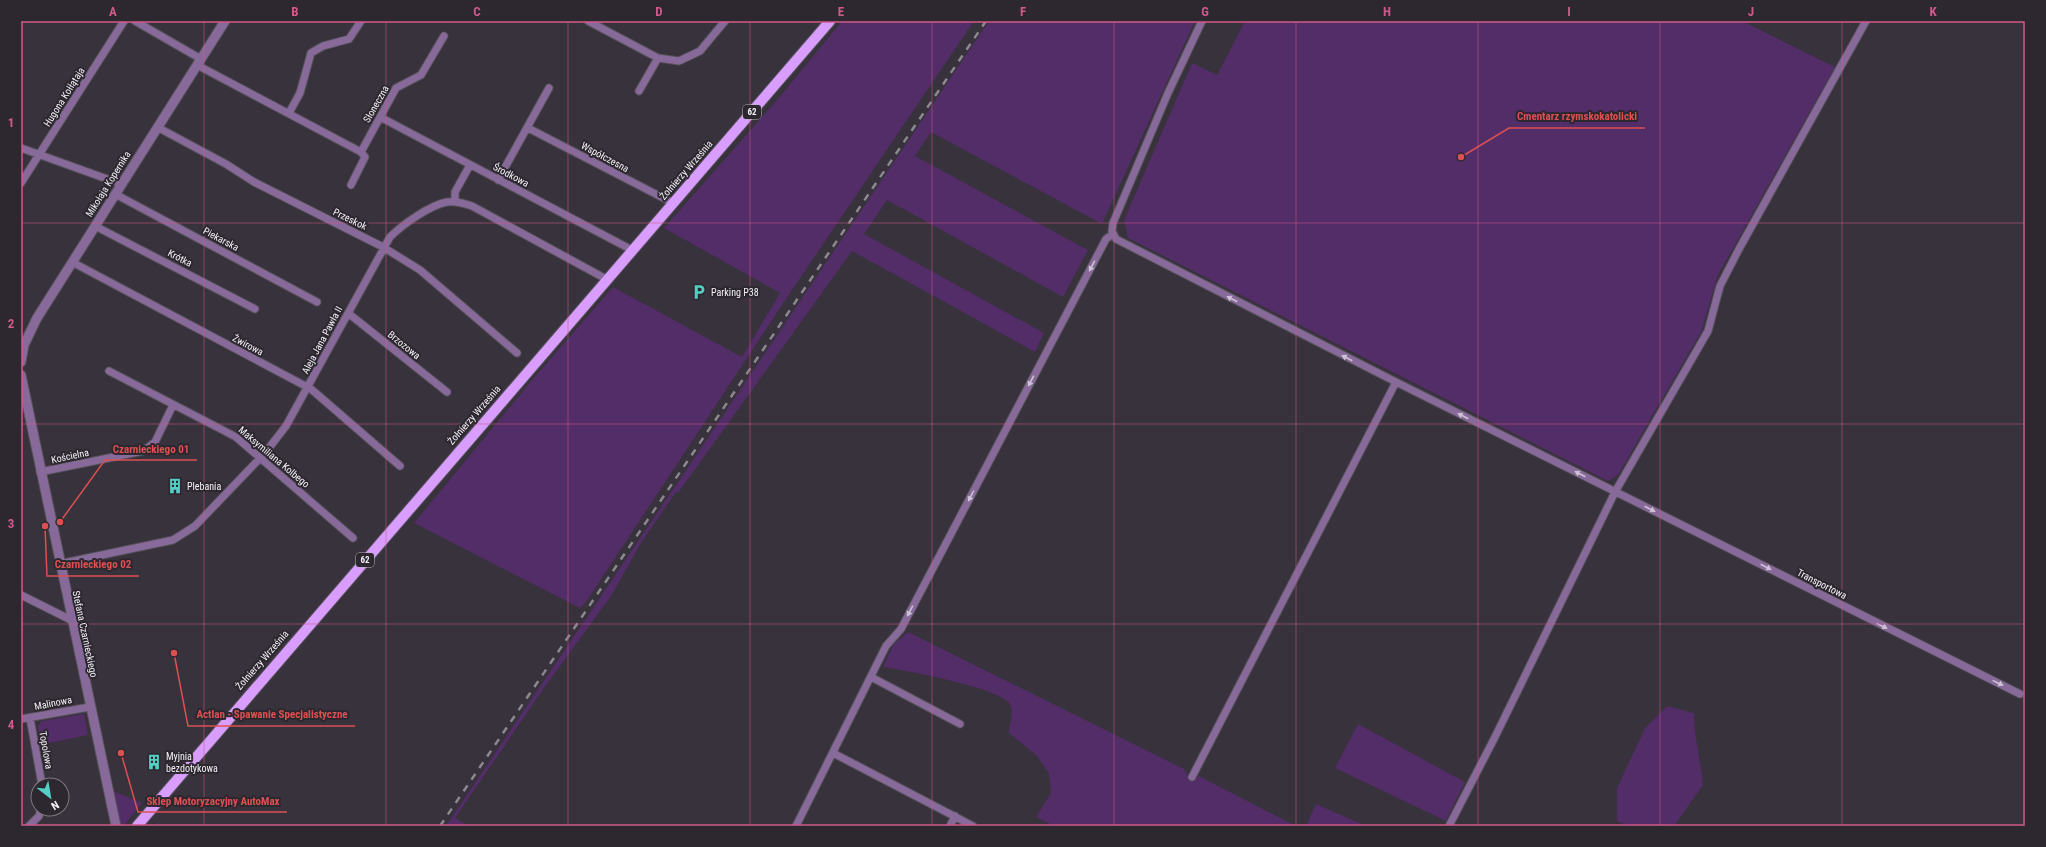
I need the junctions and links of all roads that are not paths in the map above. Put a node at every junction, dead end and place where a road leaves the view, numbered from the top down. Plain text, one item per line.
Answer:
1 (124, 21) edge
2 (135, 21) edge
3 (225, 21) edge
4 (361, 21) edge
5 (588, 21) edge
6 (725, 21) edge
7 (830, 21) edge
8 (1202, 21) edge
9 (1866, 21) edge
10 (444, 36) dead end
11 (658, 58) junction
12 (199, 62) junction
13 (549, 88) dead end
14 (639, 91) dead end
15 (288, 113) junction
16 (380, 117) junction
17 (157, 127) junction
18 (528, 128) junction
19 (21, 148) edge
20 (361, 152) junction
21 (39, 154) junction
22 (470, 165) junction
23 (498, 180) junction
24 (21, 183) edge
25 (121, 184) junction
26 (351, 185) dead end
27 (115, 194) junction
28 (455, 202) junction
29 (673, 204) junction
30 (95, 226) junction
31 (1113, 234) junction
32 (384, 247) junction
33 (632, 250) junction
34 (72, 262) junction
35 (608, 280) junction
36 (317, 302) dead end
37 (255, 309) dead end
38 (348, 313) junction
39 (517, 353) dead end
40 (21, 362) edge
41 (109, 371) dead end
42 (21, 375) edge
43 (1396, 382) junction
44 (308, 387) junction
45 (447, 392) dead end
46 (173, 405) junction
47 (261, 458) junction
48 (400, 466) dead end
49 (40, 472) junction
50 (1615, 492) junction
51 (353, 538) dead end
52 (60, 564) junction
53 (21, 595) edge
54 (71, 620) junction
55 (871, 677) junction
56 (2020, 694) dead end
57 (90, 707) junction
58 (30, 718) junction
59 (21, 719) edge
60 (960, 724) dead end
61 (833, 753) junction
62 (41, 777) edge
63 (1192, 777) dead end
64 (955, 816) junction
65 (38, 817) edge
66 (29, 826) edge
67 (116, 826) edge
68 (137, 826) edge
69 (797, 826) edge
70 (950, 826) edge
71 (973, 826) edge
72 (1449, 826) edge

1 - 21 street, Hugona Kołłątaja
2 - 12 street
3 - 12 street, Mikołaja Kopernika
4 - 15 street
5 - 11 street
6 - 11 street
7 - 29 main road, Żołnierzy Września / 62
8 - 31 street
9 - 50 street
10 - 16 street, Słoneczna
11 - 14 street
12 - 15 street
12 - 17 street, Mikołaja Kopernika
13 - 18 street
15 - 20 street
16 - 20 street, Słoneczna
16 - 22 street, Środkowa
17 - 25 street, Mikołaja Kopernika
17 - 32 street, Przeskok
18 - 23 street
18 - 29 street, Współczesna
19 - 21 street
20 - 26 street
21 - 24 street, Hugona Kołłątaja
21 - 25 street
22 - 23 street, Środkowa
22 - 28 street
23 - 33 street, Środkowa
25 - 27 street, Mikołaja Kopernika
27 - 30 street, Mikołaja Kopernika
27 - 36 street, Piekarska
28 - 32 street, Aleja Jana Pawła II
28 - 35 street, Aleja Jana Pawła II
29 - 33 main road, Żołnierzy Września / 62
30 - 34 street, Mikołaja Kopernika
30 - 37 street, Krótka
43 -> 31 street, Transportowa
31 -> 55 street
32 - 38 street, Aleja Jana Pawła II
32 - 39 street, Przeskok
33 - 35 main road, Żołnierzy Września / 62
34 - 40 street, Mikołaja Kopernika
34 - 44 street, Żwirowa
35 - 68 main road, Żołnierzy Września / 62
38 - 44 street, Aleja Jana Pawła II
38 - 45 street, Brzozowa
41 - 46 street, Maksymiliana Kolbego
42 - 49 street, Stefana Czarnieckiego
50 -> 43 street, Transportowa
43 - 63 street
44 - 47 street, Aleja Jana Pawła II
44 - 48 street, Żwirowa
46 - 47 street, Maksymiliana Kolbego
46 - 49 street, Kościelna
47 - 51 street, Maksymiliana Kolbego
47 - 52 street, Aleja Jana Pawła II
49 - 52 street, Stefana Czarnieckiego
50 -> 56 street, Transportowa
50 - 72 street
52 - 54 street, Stefana Czarnieckiego
53 - 54 street
54 - 57 street, Stefana Czarnieckiego
55 - 60 street
55 - 61 street
57 - 58 street, Malinowa
57 - 67 street, Stefana Czarnieckiego
58 - 59 street, Malinowa
58 - 62 street, Topolowa
61 - 64 street
61 - 69 street
64 - 70 street
64 - 71 street
65 - 66 street

